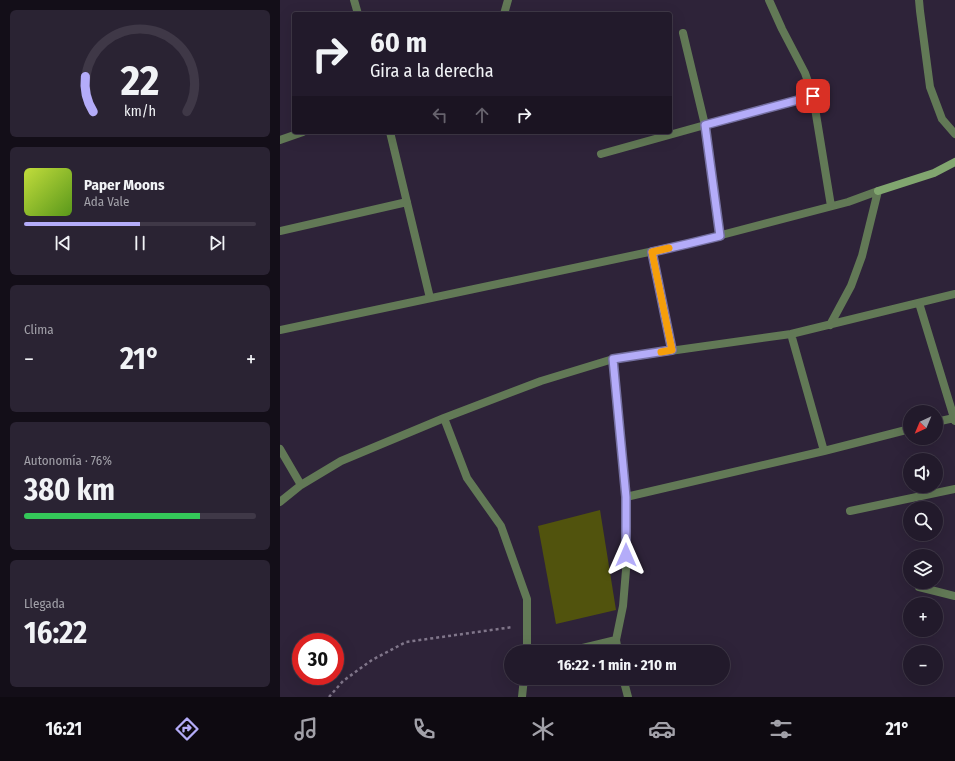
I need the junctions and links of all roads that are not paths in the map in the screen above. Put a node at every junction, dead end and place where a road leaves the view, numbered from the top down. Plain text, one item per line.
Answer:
1 (354, 0) edge
2 (508, 0) edge
3 (769, 0) edge
4 (919, 0) edge
5 (357, 12) edge
6 (505, 12) edge
7 (683, 33) dead end
8 (813, 96) junction
9 (705, 125) junction
10 (296, 134) edge
11 (390, 134) edge
12 (955, 134) edge
13 (281, 138) edge
14 (601, 154) dead end
15 (955, 162) edge
16 (878, 192) junction
17 (407, 202) junction
18 (831, 206) junction
19 (280, 231) edge
20 (720, 236) junction
21 (652, 252) junction
22 (955, 294) edge
23 (430, 298) junction
24 (919, 303) junction
25 (830, 324) junction
26 (280, 330) edge
27 (791, 334) junction
28 (672, 350) junction
29 (613, 359) junction
30 (953, 405) edge
31 (444, 418) junction
32 (955, 419) edge
33 (943, 421) edge
34 (903, 431) edge
35 (280, 448) edge
36 (824, 451) junction
37 (301, 485) junction
38 (955, 489) edge
39 (626, 497) junction
40 (280, 502) edge
41 (850, 511) dead end
42 (927, 589) edge
43 (955, 596) edge
44 (616, 640) junction
45 (527, 645) edge
46 (595, 645) edge
47 (617, 645) edge
48 (523, 685) edge
49 (625, 685) edge
50 (522, 697) edge
51 (628, 697) edge

1 - 5 street
2 - 6 street
3 - 8 street
4 - 12 street
7 - 9 street
8 - 9 street
8 - 18 street
9 - 14 street
9 - 20 street
10 - 13 street
11 - 17 street
15 - 16 street
16 - 18 street
16 - 25 street
17 - 19 street
17 - 23 street
18 - 20 street
20 - 21 street
21 - 23 street
21 - 28 street
22 - 24 street
23 - 26 street
24 - 25 street
24 - 30 street
25 - 27 street
27 - 28 street
27 - 36 street
28 - 29 street
29 - 31 street
29 - 39 street
30 - 32 street
31 - 37 street
31 - 45 street
32 - 33 street
34 - 36 street
35 - 37 street
36 - 39 street
37 - 40 street
38 - 41 street
39 - 44 street
42 - 43 street
44 - 46 street
44 - 47 street
48 - 50 street
49 - 51 street

